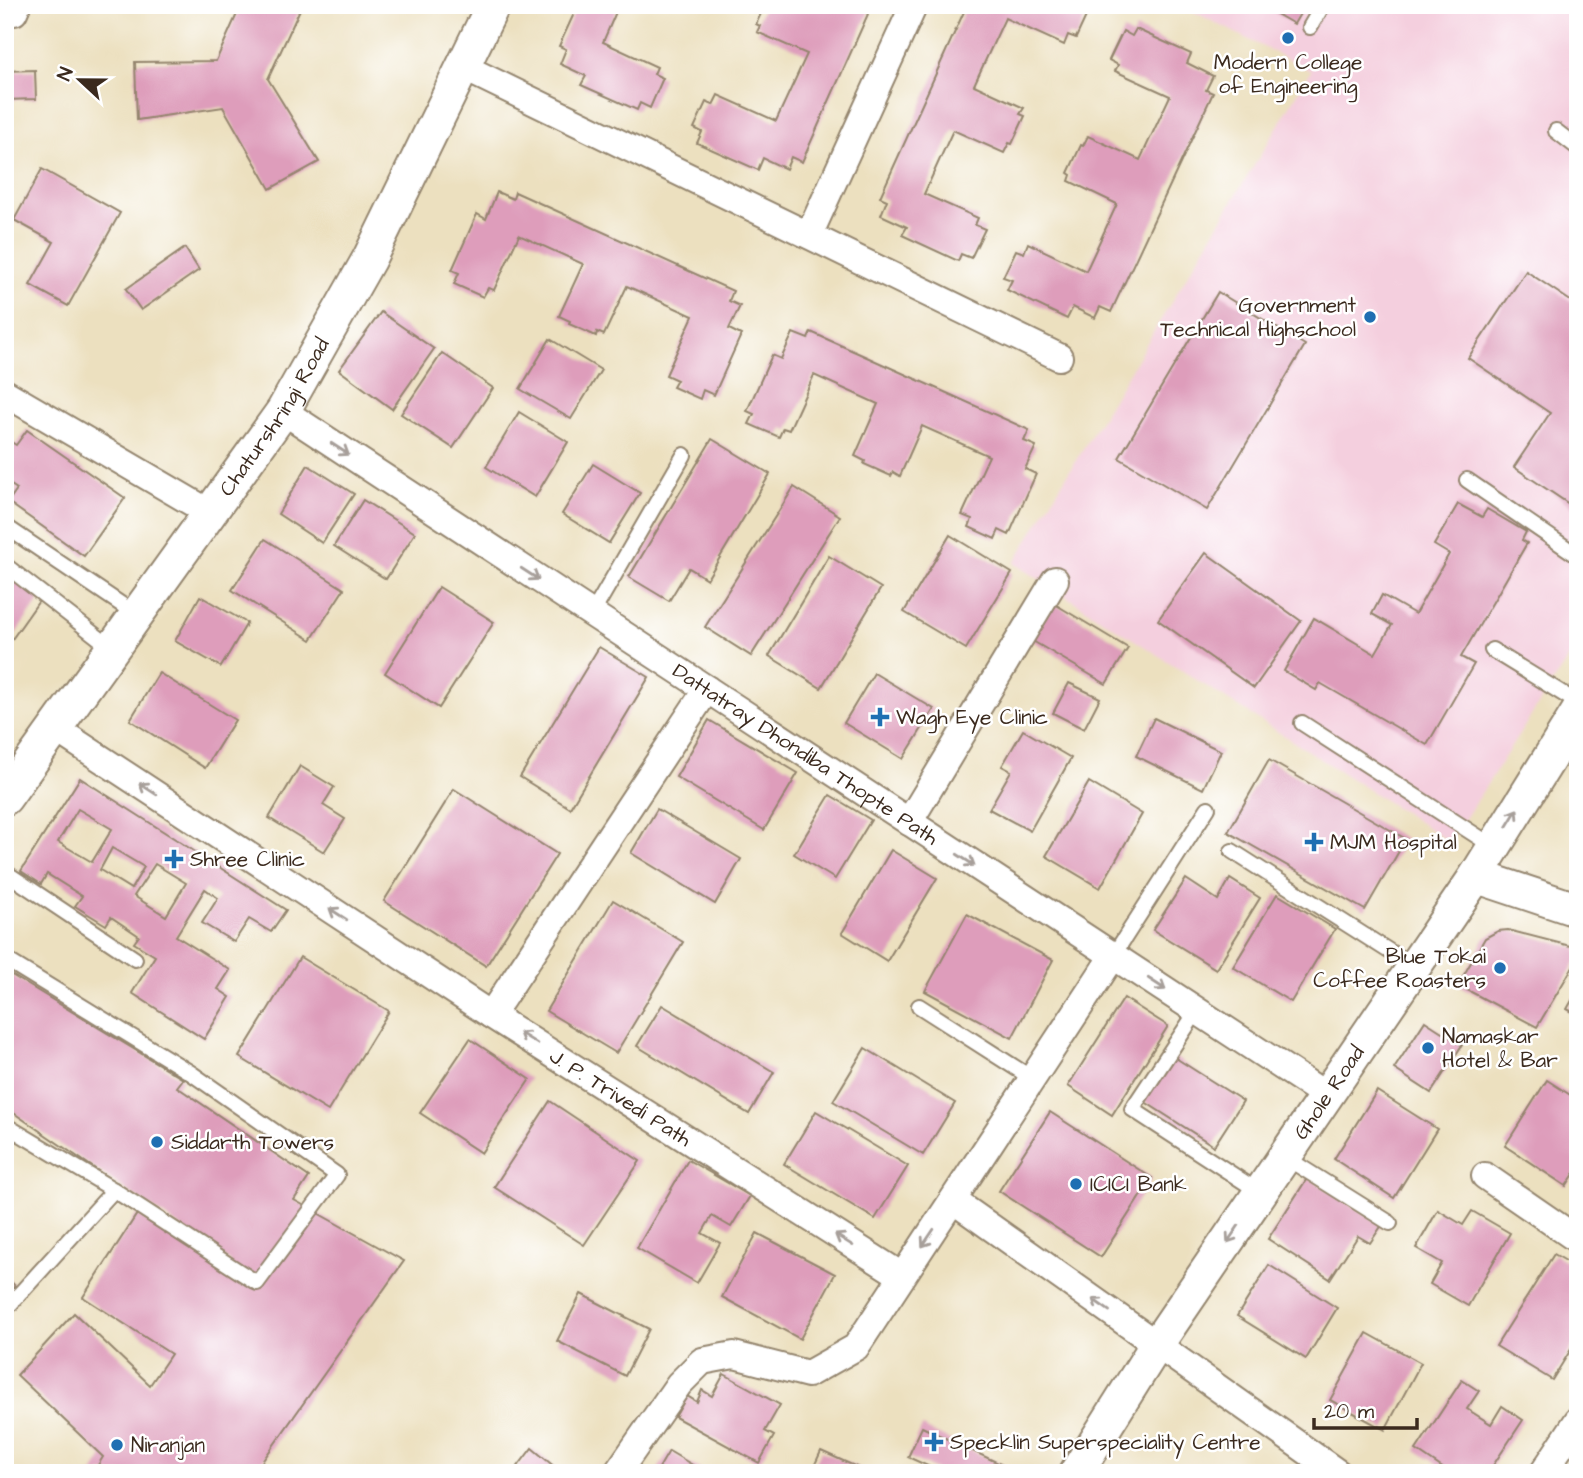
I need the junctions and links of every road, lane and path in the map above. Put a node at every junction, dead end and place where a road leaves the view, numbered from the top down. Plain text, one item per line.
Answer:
1 (493, 5) edge
2 (914, 5) edge
3 (1323, 5) edge
4 (1310, 27) dead end
5 (463, 67) junction
6 (1556, 131) dead end
7 (1578, 148) edge
8 (809, 235) junction
9 (1059, 357) dead end
10 (5, 393) edge
11 (283, 411) junction
12 (684, 455) dead end
13 (1467, 480) dead end
14 (211, 513) junction
15 (5, 526) edge
16 (1578, 556) edge
17 (5, 565) edge
18 (1055, 580) dead end
19 (592, 614) junction
20 (138, 615) junction
21 (113, 649) junction
22 (1492, 650) dead end
23 (707, 689) junction
24 (1578, 703) edge
25 (1578, 712) edge
26 (1302, 723) dead end
27 (56, 729) junction
28 (5, 798) edge
29 (1208, 808) dead end
30 (909, 822) junction
31 (1494, 847) junction
32 (1232, 851) dead end
33 (5, 872) edge
34 (1476, 876) junction
35 (1578, 910) edge
36 (1113, 956) junction
37 (5, 959) edge
38 (135, 959) dead end
39 (1414, 967) junction
40 (919, 1006) dead end
41 (1197, 1011) junction
42 (491, 1015) junction
43 (1033, 1079) junction
44 (1326, 1096) junction
45 (5, 1125) edge
46 (1285, 1157) junction
47 (1485, 1176) dead end
48 (114, 1190) junction
49 (1261, 1193) junction
50 (954, 1200) junction
51 (1390, 1223) dead end
52 (1578, 1240) edge
53 (902, 1276) junction
54 (5, 1310) edge
55 (1157, 1344) junction
56 (1578, 1420) edge
57 (617, 1473) edge
58 (1076, 1473) edge
59 (1338, 1473) edge
60 (1543, 1473) edge

1 - 5 street, Chaturshringi Road
2 - 8 street
3 - 4 lane
5 - 8 street
5 - 11 street, Chaturshringi Road
6 - 7 lane
8 - 9 street
10 - 14 street
11 - 14 street, Chaturshringi Road
11 -> 19 street, Dattatray Dhondiba Thopte Path
12 - 19 lane
13 - 16 lane
14 - 20 street, Chaturshringi Road
15 - 20 lane
17 - 21 lane
18 - 30 street
19 - 23 street, Dattatray Dhondiba Thopte Path
20 - 21 street, Chaturshringi Road
21 - 27 street, Chaturshringi Road
22 - 24 lane
23 - 30 street, Dattatray Dhondiba Thopte Path
23 - 42 street
31 -> 25 street, Ghole Road
26 - 31 lane
27 - 28 street, Chaturshringi Road
42 -> 27 street, J. P. Trivedi Path
29 - 36 lane
30 -> 36 street, Dattatray Dhondiba Thopte Path
31 - 34 street, Ghole Road
32 - 39 lane
33 - 38 lane
34 - 35 street
34 - 39 street, Ghole Road
36 -> 41 street, Dattatray Dhondiba Thopte Path
36 - 43 street
37 - 48 lane
39 - 44 street, Ghole Road
40 - 43 lane
41 - 44 street, Dattatray Dhondiba Thopte Path
41 - 49 lane
53 -> 42 street, J. P. Trivedi Path
43 - 50 street
44 - 46 street, Ghole Road
45 - 48 lane
46 - 49 street, Ghole Road
46 - 51 lane
47 - 52 street
48 - 54 lane
49 -> 55 street, Ghole Road
50 -> 53 street
55 -> 50 street
53 - 57 street
55 - 58 street, Ghole Road
55 - 59 street
56 - 60 street

